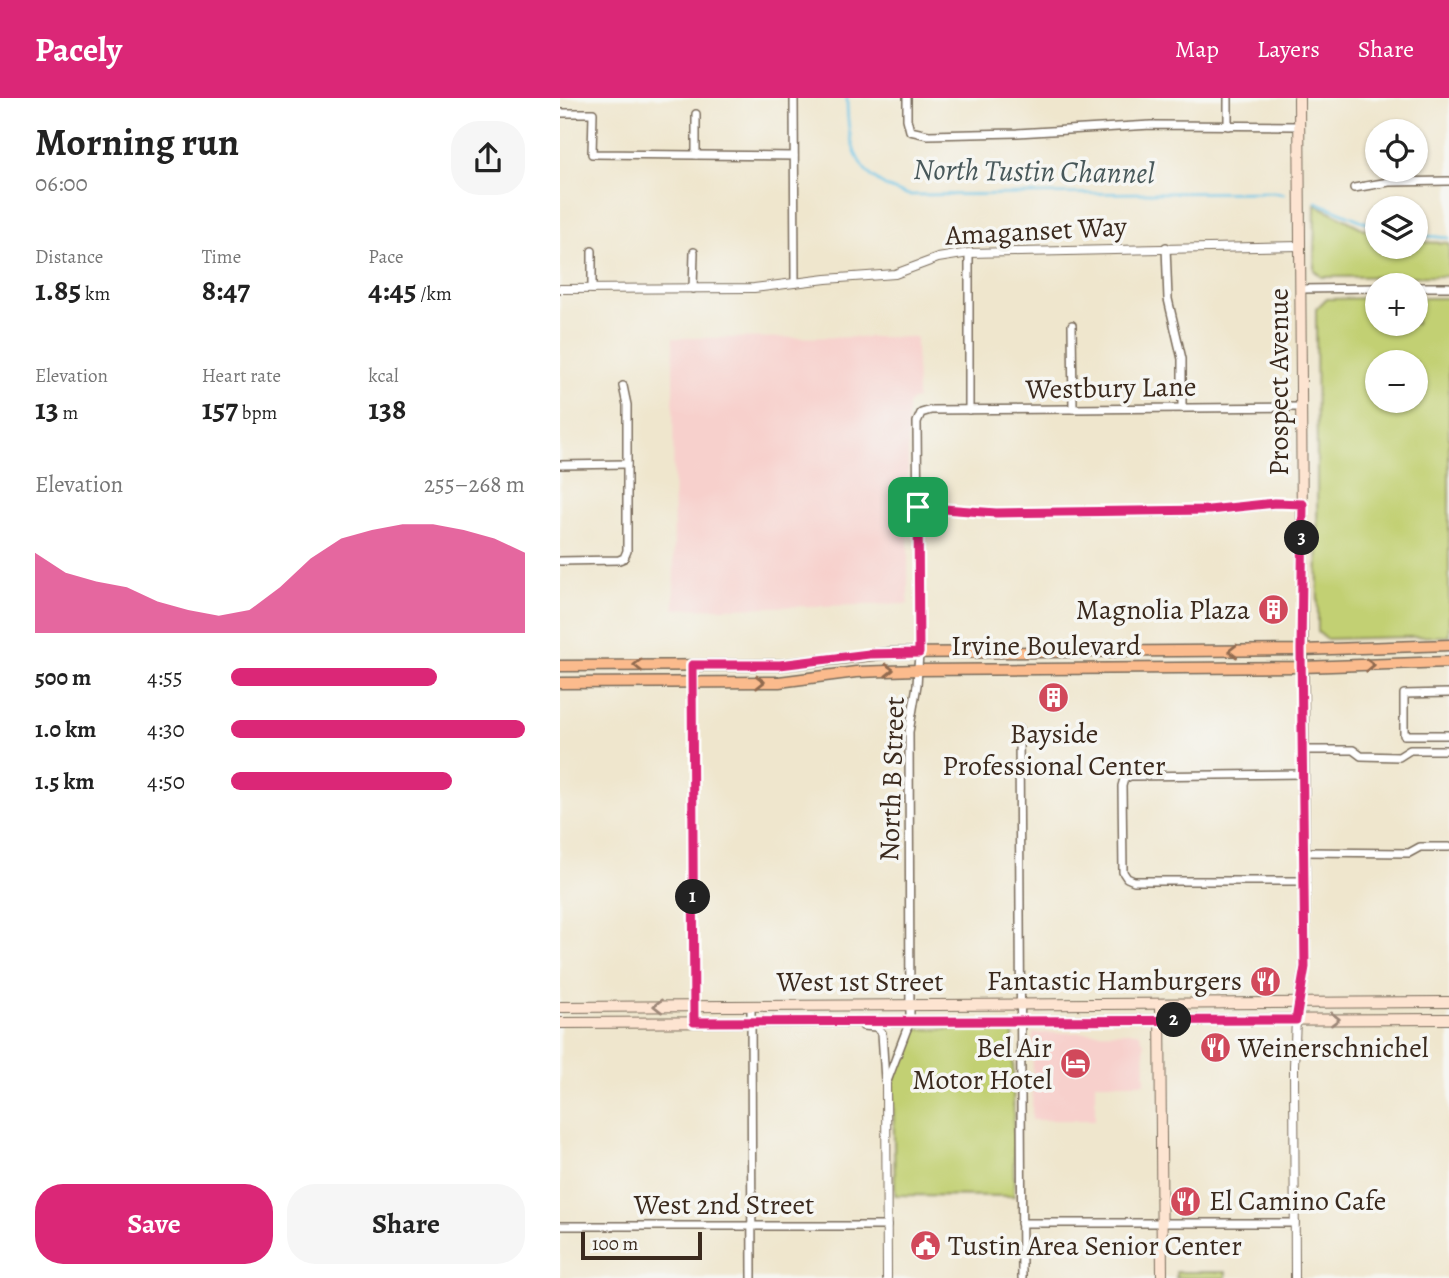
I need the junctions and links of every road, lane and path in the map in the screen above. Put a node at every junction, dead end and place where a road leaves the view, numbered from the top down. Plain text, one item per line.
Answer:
1 (794, 98) edge
2 (907, 98) edge
3 (1228, 98) edge
4 (1299, 98) edge
5 (560, 113) edge
6 (696, 114) dead end
7 (1228, 126) junction
8 (1299, 126) junction
9 (696, 155) junction
10 (793, 156) junction
11 (1449, 181) edge
12 (1354, 188) dead end
13 (1300, 246) junction
14 (1166, 247) junction
15 (592, 251) dead end
16 (694, 252) dead end
17 (969, 253) junction
18 (795, 283) junction
19 (1428, 287) edge
20 (1449, 287) edge
21 (1365, 288) edge
22 (560, 289) edge
23 (592, 289) junction
24 (693, 289) junction
25 (1301, 289) junction
26 (1072, 325) dead end
27 (623, 386) dead end
28 (1302, 407) junction
29 (1182, 408) junction
30 (1073, 409) junction
31 (969, 410) junction
32 (921, 413) joint
33 (627, 464) junction
34 (560, 465) edge
35 (1303, 504) junction
36 (918, 507) junction
37 (560, 561) edge
38 (1449, 645) edge
39 (1301, 650) junction
40 (1067, 652) junction
41 (919, 653) junction
42 (1449, 663) edge
43 (692, 665) junction
44 (560, 666) edge
45 (1302, 667) junction
46 (1067, 669) junction
47 (918, 670) junction
48 (560, 683) edge
49 (692, 683) junction
50 (1449, 693) edge
51 (1019, 729) dead end
52 (1449, 735) edge
53 (1303, 750) junction
54 (1449, 750) edge
55 (1303, 774) junction
56 (1449, 847) edge
57 (1304, 852) junction
58 (1304, 881) junction
59 (1449, 1002) edge
60 (1160, 1003) junction
61 (1300, 1003) junction
62 (1020, 1004) junction
63 (910, 1005) junction
64 (694, 1006) junction
65 (751, 1006) junction
66 (560, 1007) edge
67 (1449, 1019) edge
68 (1160, 1020) junction
69 (1296, 1020) junction
70 (834, 1021) junction
71 (910, 1021) junction
72 (1020, 1021) junction
73 (694, 1022) junction
74 (751, 1022) junction
75 (560, 1023) edge
76 (886, 1084) junction
77 (1021, 1223) junction
78 (1161, 1223) junction
79 (1295, 1223) junction
80 (560, 1226) edge
81 (752, 1226) junction
82 (887, 1226) junction
83 (752, 1278) edge
84 (887, 1278) edge
85 (1022, 1278) edge
86 (1162, 1278) edge
87 (1295, 1278) edge

1 - 10 street
2 - 7 street
3 - 7 street
4 - 8 main road, Prospect Avenue
5 - 9 street
6 - 9 street
7 - 8 street
8 - 13 main road, Prospect Avenue
9 - 10 street
10 - 18 street
11 - 12 street
13 - 14 street, Amaganset Way
13 - 25 main road, Prospect Avenue
14 - 17 street, Amaganset Way
14 - 29 street
15 - 23 street
16 - 24 street
17 - 18 street, Amaganset Way
17 - 31 street
18 - 24 street, Amaganset Way
19 - 20 street
21 - 25 street
22 - 23 street, Amaganset Way
23 - 24 street, Amaganset Way
25 - 28 main road, Prospect Avenue
26 - 30 street
27 - 33 street
28 - 29 street, Westbury Lane
28 - 35 main road, Prospect Avenue
29 - 30 street, Westbury Lane
30 - 31 street, Westbury Lane
31 - 32 street, Westbury Lane
32 - 36 street, North B Street
33 - 34 street
33 - 37 street
35 - 36 street
35 - 39 main road, Prospect Avenue
36 - 41 street, North B Street
38 - 39 main road, Irvine Boulevard
39 -> 40 main road, Irvine Boulevard
39 - 45 main road, Prospect Avenue
40 - 41 main road, Irvine Boulevard
40 - 46 main road
41 - 43 main road, Irvine Boulevard
41 - 47 street, North B Street
45 -> 42 main road, Irvine Boulevard
43 -> 44 main road, Irvine Boulevard
43 - 49 street
45 - 46 main road, Irvine Boulevard
45 - 53 main road, Prospect Avenue
46 - 47 main road, Irvine Boulevard
49 -> 47 main road, Irvine Boulevard
47 - 63 street, North B Street
48 - 49 main road, Irvine Boulevard
49 - 64 street
50 - 52 street
51 - 62 street
53 - 54 street
53 - 55 main road, Prospect Avenue
55 - 57 main road, Prospect Avenue
55 - 58 street
56 - 57 street
57 - 58 main road, Prospect Avenue
58 - 61 main road, Prospect Avenue
59 - 61 main road, West 1st Street
60 - 61 main road, West 1st Street
60 - 62 main road, West 1st Street
60 - 68 main road
61 - 69 main road, Prospect Avenue
62 - 63 main road, West 1st Street
62 - 72 street
63 - 65 main road, West 1st Street
63 - 71 street, North B Street
64 - 65 main road, West 1st Street
64 -> 66 main road, West 1st Street
64 - 73 street
65 - 74 street
69 -> 67 main road, West 1st Street
68 - 69 main road, West 1st Street
68 - 72 main road, West 1st Street
68 - 78 main road
69 - 79 street
70 - 71 main road, West 1st Street
70 - 74 main road, West 1st Street
70 - 76 street
71 - 72 main road, West 1st Street
71 - 76 street
72 - 77 street
73 - 74 main road, West 1st Street
73 - 75 main road, West 1st Street
74 - 81 street
76 - 82 street
77 - 78 street
77 - 85 street
78 - 79 street
78 - 86 main road
79 - 87 street
80 - 81 street, West 2nd Street
81 - 82 street, West 2nd Street
81 - 83 street
82 - 84 street

